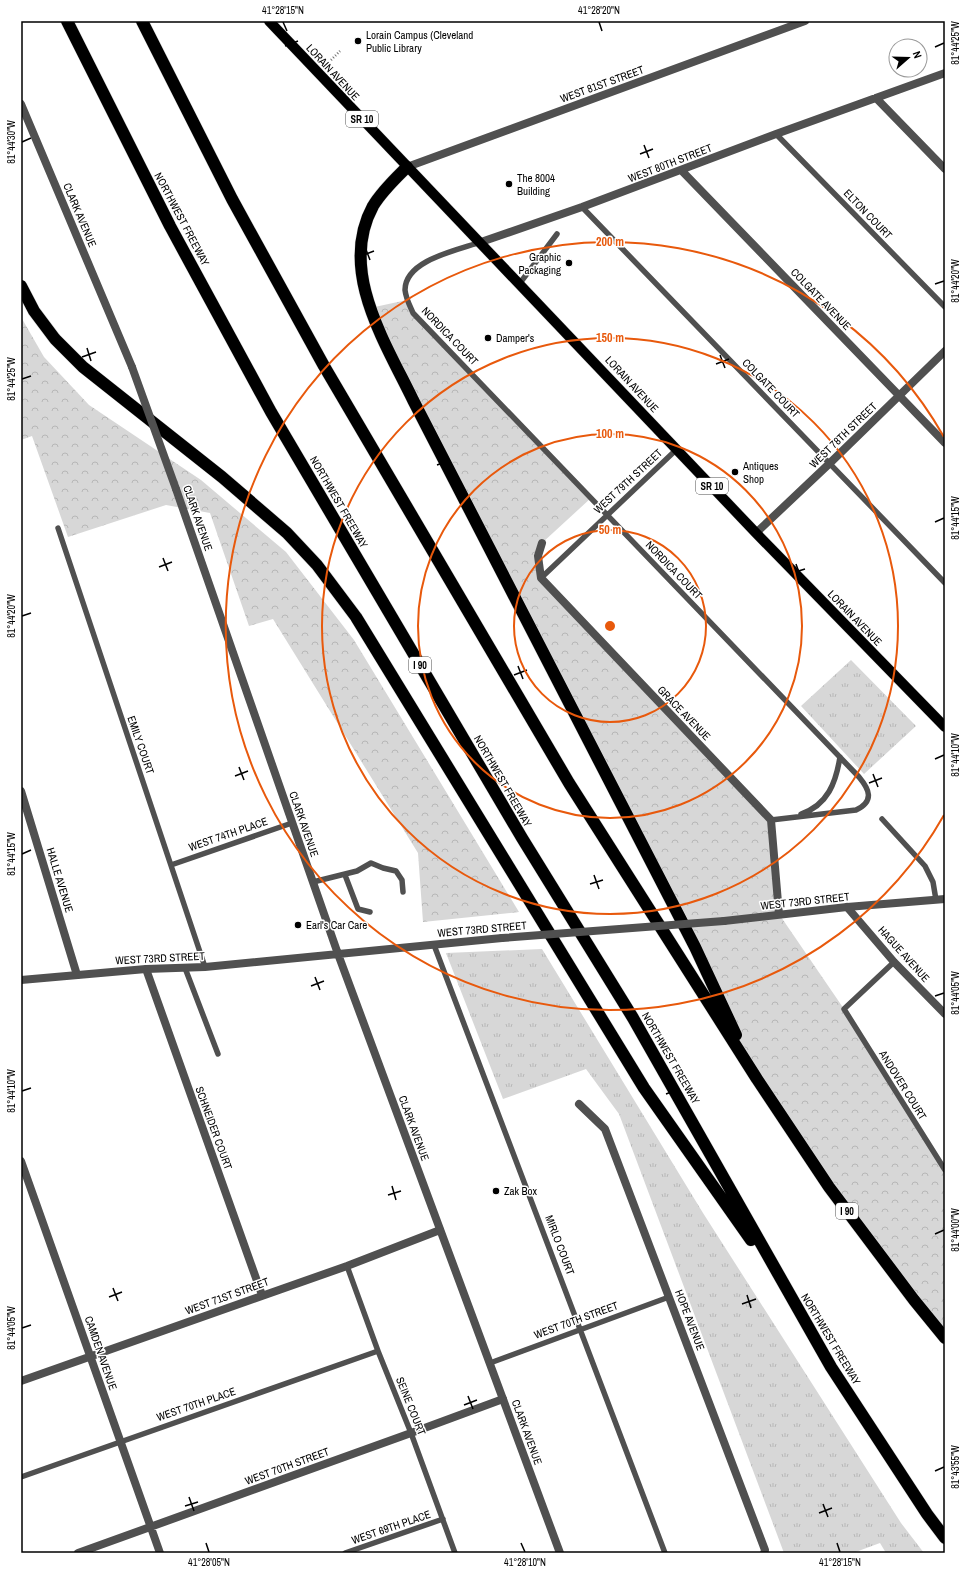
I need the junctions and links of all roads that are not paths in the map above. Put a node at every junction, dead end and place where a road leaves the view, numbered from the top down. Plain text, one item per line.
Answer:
1 (67, 21) edge
2 (142, 21) edge
3 (269, 21) edge
4 (806, 21) edge
5 (945, 74) edge
6 (876, 98) junction
7 (21, 104) edge
8 (776, 134) junction
9 (407, 167) junction
10 (945, 169) edge
11 (682, 171) junction
12 (582, 207) junction
13 (557, 234) dead end
14 (481, 242) junction
15 (407, 279) joint
16 (520, 283) junction
17 (21, 286) edge
18 (945, 307) edge
19 (945, 350) edge
20 (899, 396) junction
21 (945, 443) edge
22 (677, 449) junction
23 (830, 463) junction
24 (607, 515) junction
25 (58, 528) dead end
26 (756, 533) junction
27 (542, 543) dead end
28 (541, 578) junction
29 (945, 583) edge
30 (945, 727) edge
31 (840, 757) junction
32 (21, 791) edge
33 (788, 818) junction
34 (882, 819) dead end
35 (771, 820) junction
36 (292, 823) junction
37 (171, 864) junction
38 (345, 875) junction
39 (313, 882) junction
40 (403, 892) dead end
41 (945, 899) edge
42 (936, 900) junction
43 (848, 907) junction
44 (370, 912) dead end
45 (779, 914) junction
46 (434, 945) junction
47 (338, 954) junction
48 (894, 962) junction
49 (205, 967) junction
50 (185, 968) junction
51 (146, 969) junction
52 (77, 975) junction
53 (21, 980) edge
54 (945, 1014) edge
55 (218, 1054) dead end
56 (757, 1079) junction
57 (579, 1104) dead end
58 (21, 1161) edge
59 (945, 1170) edge
60 (440, 1230) junction
61 (347, 1266) junction
62 (262, 1295) junction
63 (669, 1297) junction
64 (792, 1298) junction
65 (581, 1330) junction
66 (945, 1338) edge
67 (378, 1351) junction
68 (90, 1357) junction
69 (490, 1363) junction
70 (21, 1381) edge
71 (503, 1398) junction
72 (411, 1433) junction
73 (120, 1441) junction
74 (21, 1476) edge
75 (442, 1519) junction
76 (150, 1527) junction
77 (945, 1538) edge
78 (78, 1553) edge
79 (160, 1553) edge
80 (345, 1553) edge
81 (455, 1553) edge
82 (560, 1553) edge
83 (666, 1553) edge
84 (764, 1553) edge

1 - 64 highway, NORTHWEST FREEWAY / I 90
2 - 56 highway, I 90
3 - 9 main road, LORAIN AVENUE / SR 10
4 - 9 street, WEST 81ST STREET
5 - 6 street, WEST 80TH STREET
6 - 8 street, WEST 80TH STREET
6 - 10 street
7 - 36 street, CLARK AVENUE, bridge
8 - 11 street, WEST 80TH STREET
8 - 18 lane, ELTON COURT
9 - 14 main road, LORAIN AVENUE / SR 10
9 - 56 highway
11 - 12 street, WEST 80TH STREET
11 - 20 street, COLGATE AVENUE
12 - 14 street, WEST 80TH STREET
12 - 23 lane, COLGATE COURT
13 - 16 lane
14 - 15 lane, WEST 80TH STREET
14 - 16 main road, LORAIN AVENUE / SR 10
15 - 24 lane, NORDICA COURT
16 - 22 main road, LORAIN AVENUE / SR 10
17 - 64 highway
19 - 20 street, WEST 78TH STREET
20 - 21 street, COLGATE AVENUE
20 - 23 street, WEST 78TH STREET
22 - 24 lane, WEST 79TH STREET
22 - 26 main road, LORAIN AVENUE / SR 10
23 - 26 street, WEST 78TH STREET
23 - 29 lane, COLGATE COURT
24 - 28 lane, WEST 79TH STREET
24 - 31 lane, NORDICA COURT
25 - 37 lane, EMILY COURT
26 - 30 main road, LORAIN AVENUE / SR 10
27 - 28 street
28 - 35 street, GRACE AVENUE
31 - 33 lane
31 - 33 lane, NORDICA COURT
32 - 52 street, HALLE AVENUE
33 - 35 lane
34 - 42 lane
35 - 45 street
36 - 37 lane, WEST 74TH PLACE
36 - 39 street, CLARK AVENUE
37 - 49 lane, EMILY COURT
38 - 39 lane
38 - 40 lane
38 - 44 lane
39 - 47 street, CLARK AVENUE
41 - 42 street, WEST 73RD STREET
42 - 43 street, WEST 73RD STREET
43 - 45 street, WEST 73RD STREET
43 - 48 street, HAGUE AVENUE
45 - 46 street, WEST 73RD STREET, bridge
46 - 47 street, WEST 73RD STREET
46 - 65 lane, MIRLO COURT
47 - 49 street, WEST 73RD STREET
47 - 60 street, CLARK AVENUE
48 - 54 street, HAGUE AVENUE
48 - 59 lane, ANDOVER COURT
49 - 50 street, WEST 73RD STREET
50 - 51 street, WEST 73RD STREET
50 - 55 lane
51 - 52 street, WEST 73RD STREET
51 - 62 street, SCHNEIDER COURT
52 - 53 street, WEST 73RD STREET
56 - 66 highway, I 90
57 - 63 street, HOPE AVENUE
58 - 68 street, CAMDEN AVENUE
60 - 61 street, WEST 71ST STREET
60 - 69 street, CLARK AVENUE
61 - 62 street, WEST 71ST STREET
61 - 67 lane, SEINE COURT
62 - 68 street, WEST 71ST STREET
63 - 65 lane, WEST 70TH STREET
63 - 84 street, HOPE AVENUE
64 - 77 highway, NORTHWEST FREEWAY / I 90
65 - 69 lane, WEST 70TH STREET
65 - 83 lane, MIRLO COURT
67 - 72 lane, SEINE COURT
67 - 73 lane, WEST 70TH PLACE
68 - 70 street, WEST 71ST STREET
68 - 73 street, CAMDEN AVENUE
69 - 71 street, CLARK AVENUE
71 - 72 street, WEST 70TH STREET
71 - 82 street, CLARK AVENUE
72 - 75 lane, SEINE COURT
72 - 76 street, WEST 70TH STREET
73 - 74 lane, WEST 70TH PLACE
73 - 76 street, CAMDEN AVENUE
75 - 80 lane, WEST 69TH PLACE
75 - 81 lane, SEINE COURT
76 - 78 street, WEST 70TH STREET
76 - 79 street, CAMDEN AVENUE

